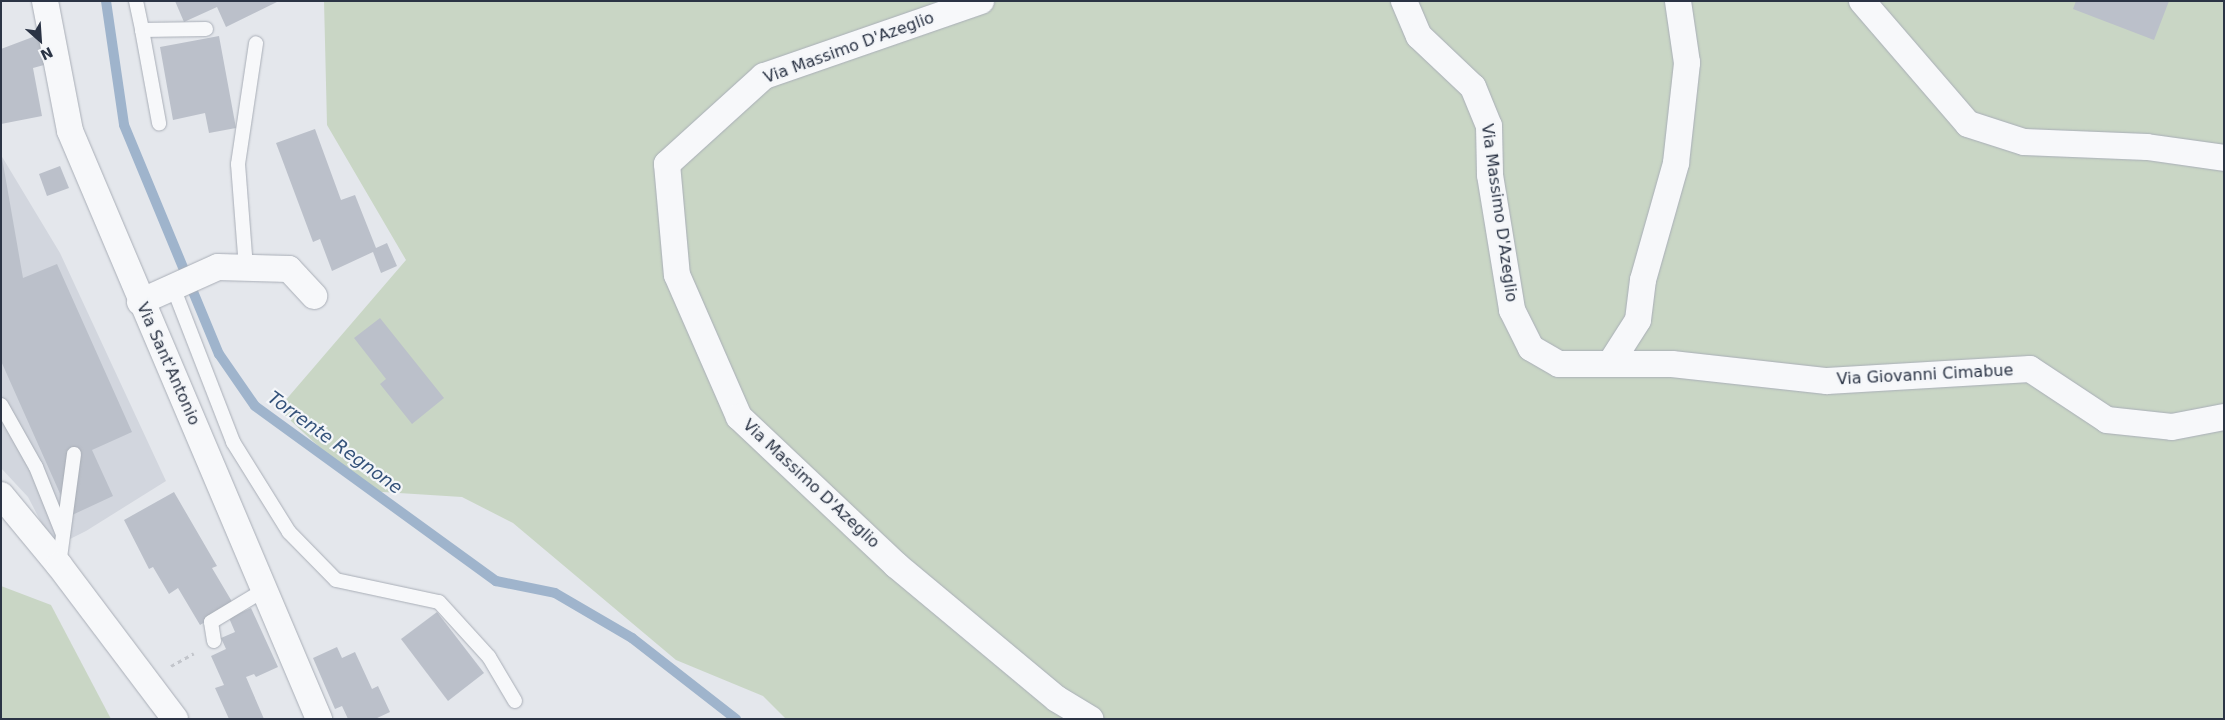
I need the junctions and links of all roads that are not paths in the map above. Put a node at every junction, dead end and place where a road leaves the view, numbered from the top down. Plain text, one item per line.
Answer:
1 (46, 1) edge
2 (136, 1) edge
3 (981, 1) edge
4 (1404, 1) edge
5 (1678, 1) edge
6 (1862, 1) edge
7 (206, 29) dead end
8 (142, 30) junction
9 (256, 43) dead end
10 (159, 123) dead end
11 (2224, 158) edge
12 (246, 268) junction
13 (173, 287) junction
14 (314, 296) dead end
15 (140, 302) junction
16 (1610, 364) junction
17 (1, 405) edge
18 (2224, 417) edge
19 (74, 454) dead end
20 (1, 495) edge
21 (63, 534) junction
22 (59, 566) junction
23 (264, 590) junction
24 (214, 641) road end
25 (516, 701) dead end
26 (175, 719) edge
27 (319, 719) edge
28 (1090, 719) edge

1 - 15 street, Via Sant'Antonio
2 - 8 lane
3 - 28 street, Via Massimo D'Azeglio
4 - 16 street, Via Massimo D'Azeglio
5 - 16 street
6 - 11 street
7 - 8 lane
8 - 10 lane
9 - 12 lane
12 - 13 street
12 - 14 street
13 - 15 street
13 - 25 lane
15 - 23 street, Via Sant'Antonio
16 - 18 street, Via Giovanni Cimabue
17 - 21 lane
19 - 21 lane
20 - 22 street
21 - 22 lane
22 - 26 street
23 - 24 lane
23 - 27 street, Via Sant'Antonio

